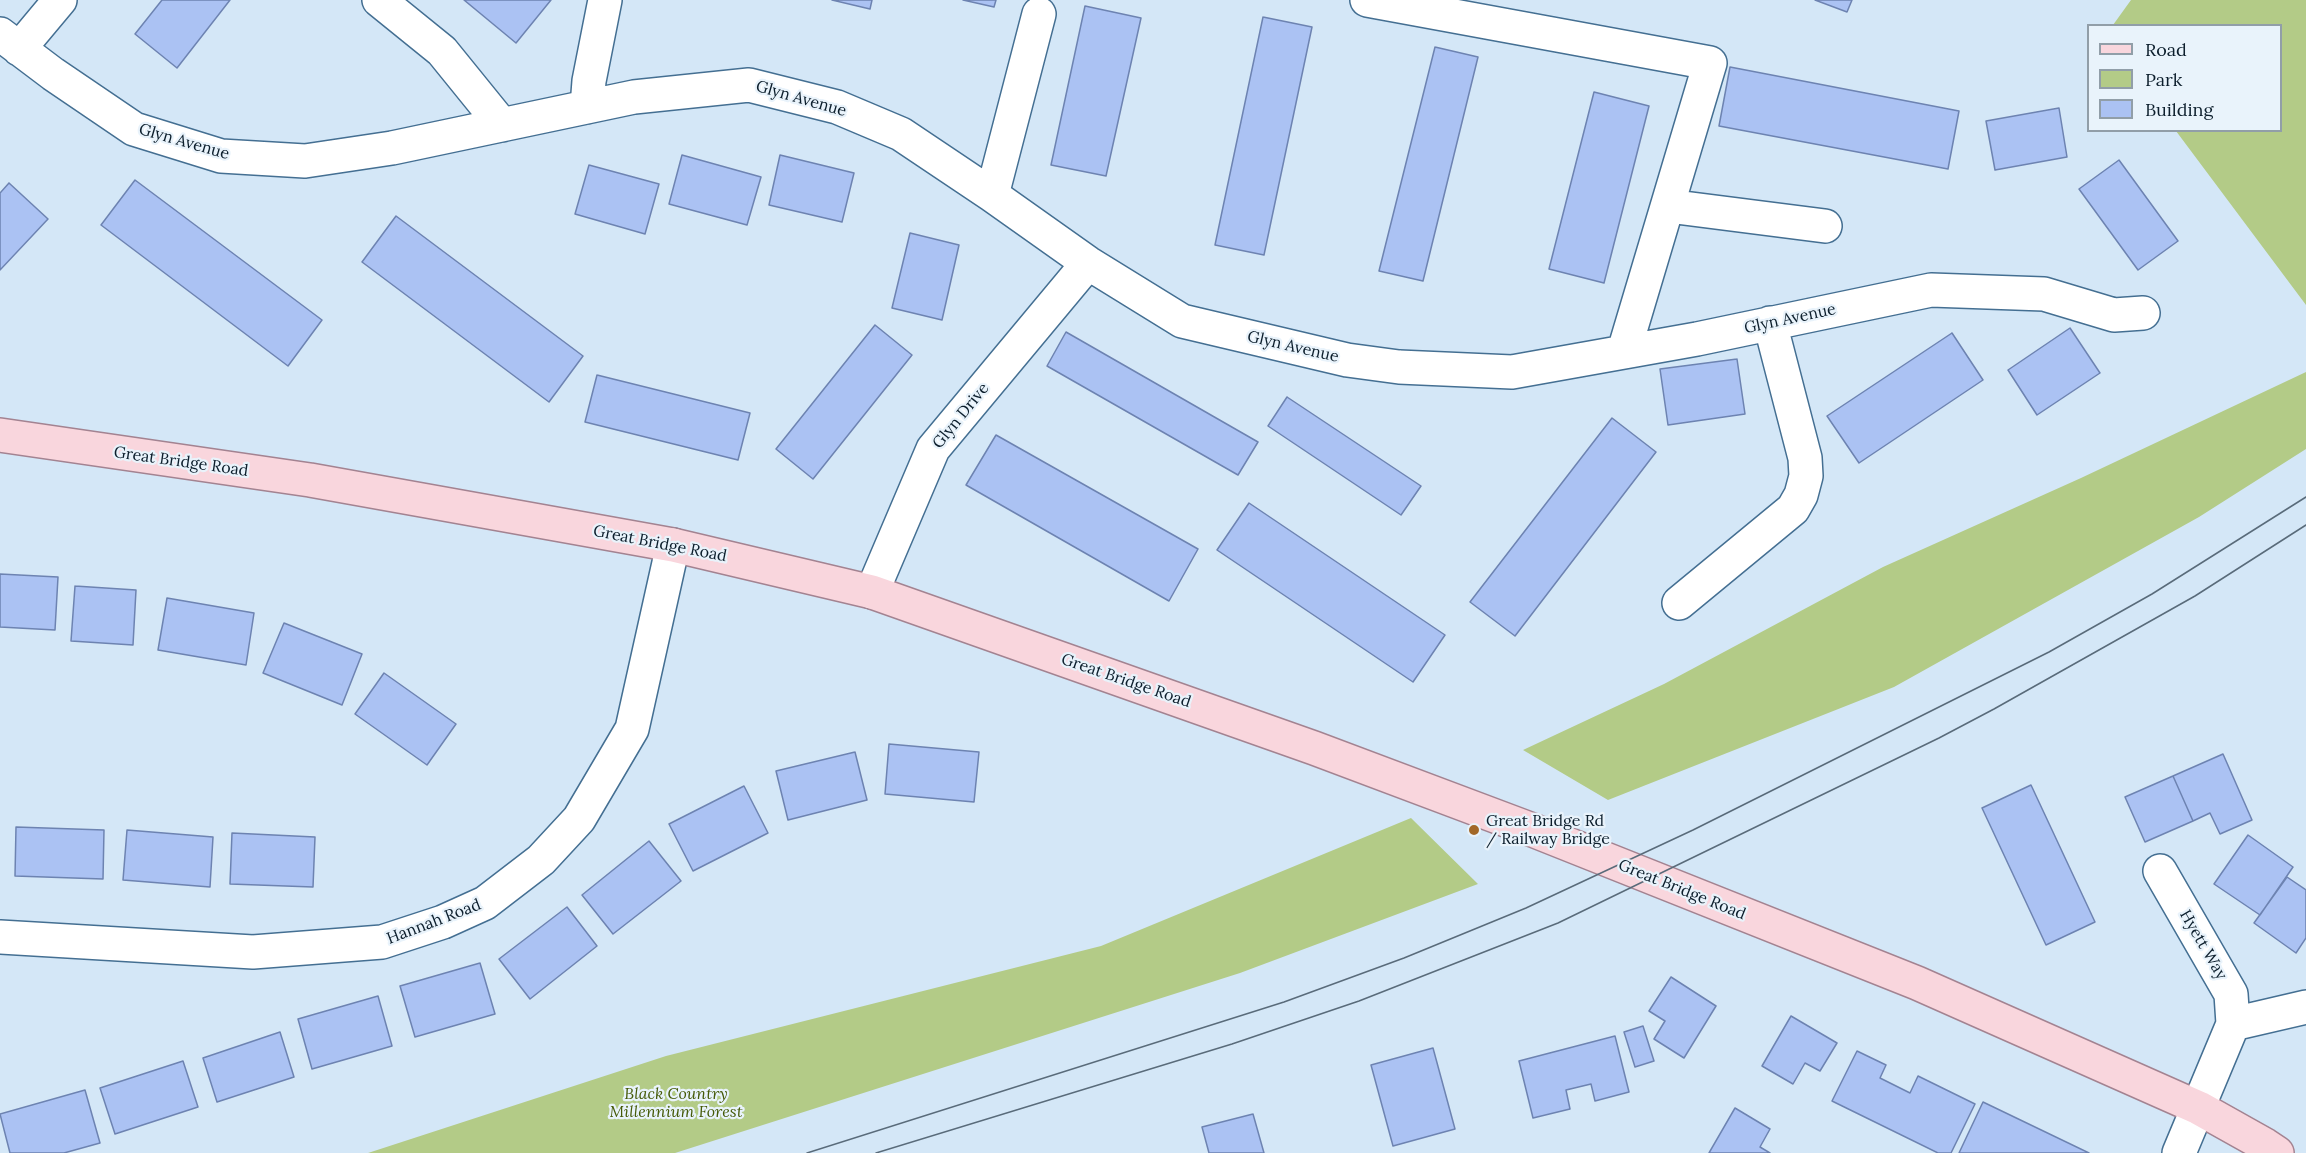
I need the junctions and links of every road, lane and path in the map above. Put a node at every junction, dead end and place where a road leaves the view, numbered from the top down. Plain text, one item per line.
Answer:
1 (60, 0) edge
2 (379, 0) edge
3 (604, 0) edge
4 (1367, 0) edge
5 (1039, 14) dead end
6 (10, 42) edge
7 (587, 107) junction
8 (502, 125) junction
9 (992, 195) junction
10 (1668, 206) junction
11 (1825, 226) dead end
12 (1088, 264) junction
13 (2143, 313) dead end
14 (1770, 323) junction
15 (1624, 351) junction
16 (0, 435) edge
17 (673, 545) junction
18 (872, 592) junction
19 (1679, 603) dead end
20 (2160, 871) dead end
21 (0, 937) edge
22 (2306, 1007) edge
23 (2233, 1024) junction
24 (2199, 1108) junction
25 (2179, 1153) edge
26 (2277, 1153) edge

1 - 6 street
2 - 8 street
3 - 7 street
4 - 10 street
5 - 9 street
6 - 8 street, Glyn Avenue
7 - 8 street, Glyn Avenue
7 - 9 street, Glyn Avenue
9 - 12 street, Glyn Avenue
10 - 11 street
10 - 15 street
12 - 15 street, Glyn Avenue
12 - 18 street, Glyn Drive
13 - 14 street, Glyn Avenue
14 - 15 street, Glyn Avenue
14 - 19 street
16 - 17 main road, Great Bridge Road
17 - 18 main road, Great Bridge Road
17 - 21 street, Hannah Road
18 - 24 main road, Great Bridge Road
20 - 23 street, Hyett Way
22 - 23 street
23 - 24 street, Hyett Way
24 - 25 street, Hyett Way
24 - 26 main road, Great Bridge Road

